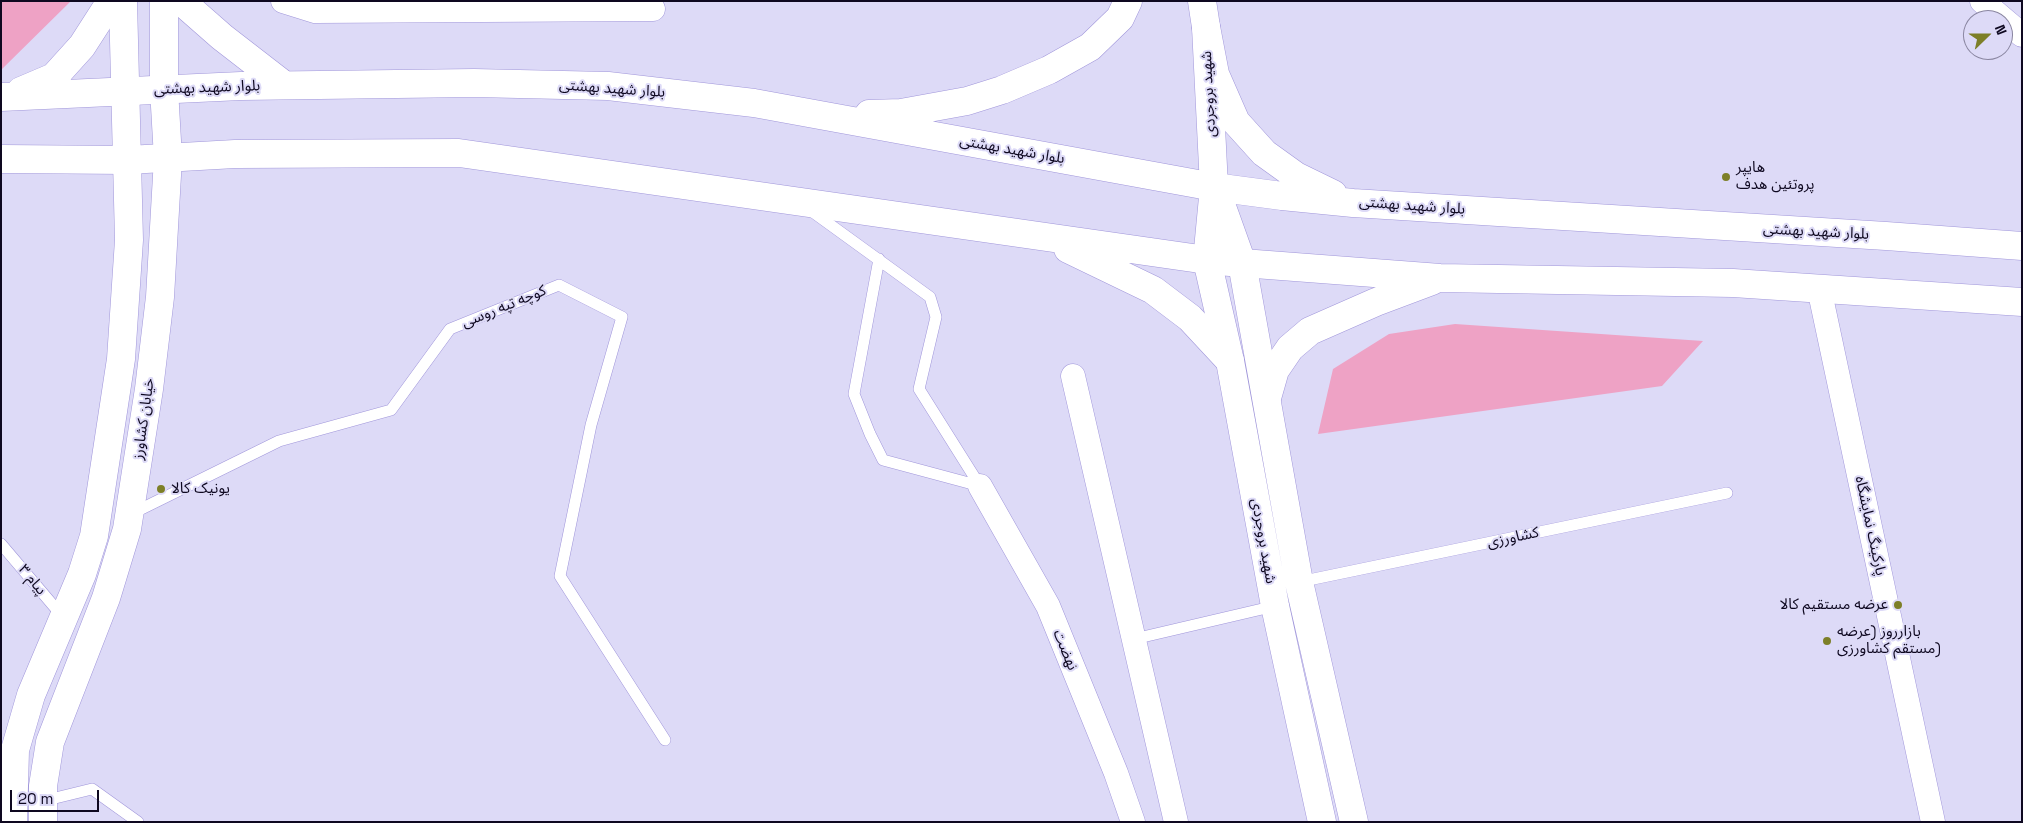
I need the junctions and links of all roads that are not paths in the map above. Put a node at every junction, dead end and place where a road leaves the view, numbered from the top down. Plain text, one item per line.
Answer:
1 (111, 1) edge
2 (123, 1) edge
3 (164, 1) edge
4 (181, 1) edge
5 (283, 1) edge
6 (1128, 1) edge
7 (1982, 1) edge
8 (653, 9) dead end
9 (1204, 14) edge
10 (2022, 35) edge
11 (284, 85) junction
12 (164, 89) junction
13 (124, 91) junction
14 (5, 96) edge
15 (822, 116) junction
16 (168, 158) junction
17 (1, 159) edge
18 (128, 160) junction
19 (1214, 187) junction
20 (794, 199) junction
21 (1353, 203) junction
22 (1029, 234) junction
23 (2022, 246) edge
24 (879, 259) junction
25 (1207, 260) junction
26 (1242, 263) junction
27 (1440, 278) junction
28 (1819, 288) junction
29 (2022, 302) edge
30 (1230, 361) junction
31 (1073, 376) dead end
32 (1267, 398) junction
33 (980, 486) junction
34 (1727, 493) dead end
35 (129, 515) junction
36 (1, 544) edge
37 (1299, 582) junction
38 (1275, 606) junction
39 (63, 617) junction
40 (1134, 639) junction
41 (665, 740) dead end
42 (43, 811) edge
43 (1353, 819) edge
44 (1321, 821) edge
45 (13, 822) edge
46 (138, 822) edge
47 (1133, 822) edge
48 (1176, 822) edge
49 (1933, 822) edge

1 - 14 main road
2 - 13 main road, خیابان کشاورز
3 - 12 main road, خیابان کشاورز
4 - 11 main road
5 - 8 street
6 - 15 main road
7 - 10 street
9 - 19 main road, شهید بروجردی
9 - 21 main road
11 - 12 main road, بلوار شهید بهشتی
11 - 15 main road, بلوار شهید بهشتی
12 - 13 main road, بلوار شهید بهشتی
12 - 16 main road, خیابان کشاورز
13 - 14 main road, بلوار شهید بهشتی
13 - 18 main road, خیابان کشاورز
15 - 19 main road, بلوار شهید بهشتی
16 - 18 main road
16 - 20 main road
16 - 35 main road, خیابان کشاورز
17 - 18 main road
18 - 39 main road, خیابان کشاورز
19 - 21 main road, بلوار شهید بهشتی
19 - 25 main road, شهید بروجردی
19 - 26 main road, شهید بروجردی
20 - 22 main road
20 - 24 lane
21 - 23 main road, بلوار شهید بهشتی
22 - 25 main road
22 - 30 main road
24 - 33 lane
24 - 33 lane
25 - 26 main road
25 - 30 main road, شهید بروجردی
26 - 27 main road
26 - 32 main road, شهید بروجردی
27 - 28 main road
27 - 32 main road
28 - 29 main road
28 - 49 street, پارکینگ نمایشگاه
30 - 38 main road, شهید بروجردی
31 - 40 street
32 - 37 main road, شهید بروجردی
33 - 47 street, نهضت
34 - 37 lane, کشاورزی
35 - 41 lane, کوچه تپه روسی
35 - 42 main road, خیابان کشاورز
36 - 39 lane, پیام ۳
37 - 43 main road, شهید بروجردی
38 - 40 lane
38 - 44 main road, شهید بروجردی
39 - 45 main road, خیابان کشاورز
40 - 48 street
42 - 46 lane
43 - 44 main road

